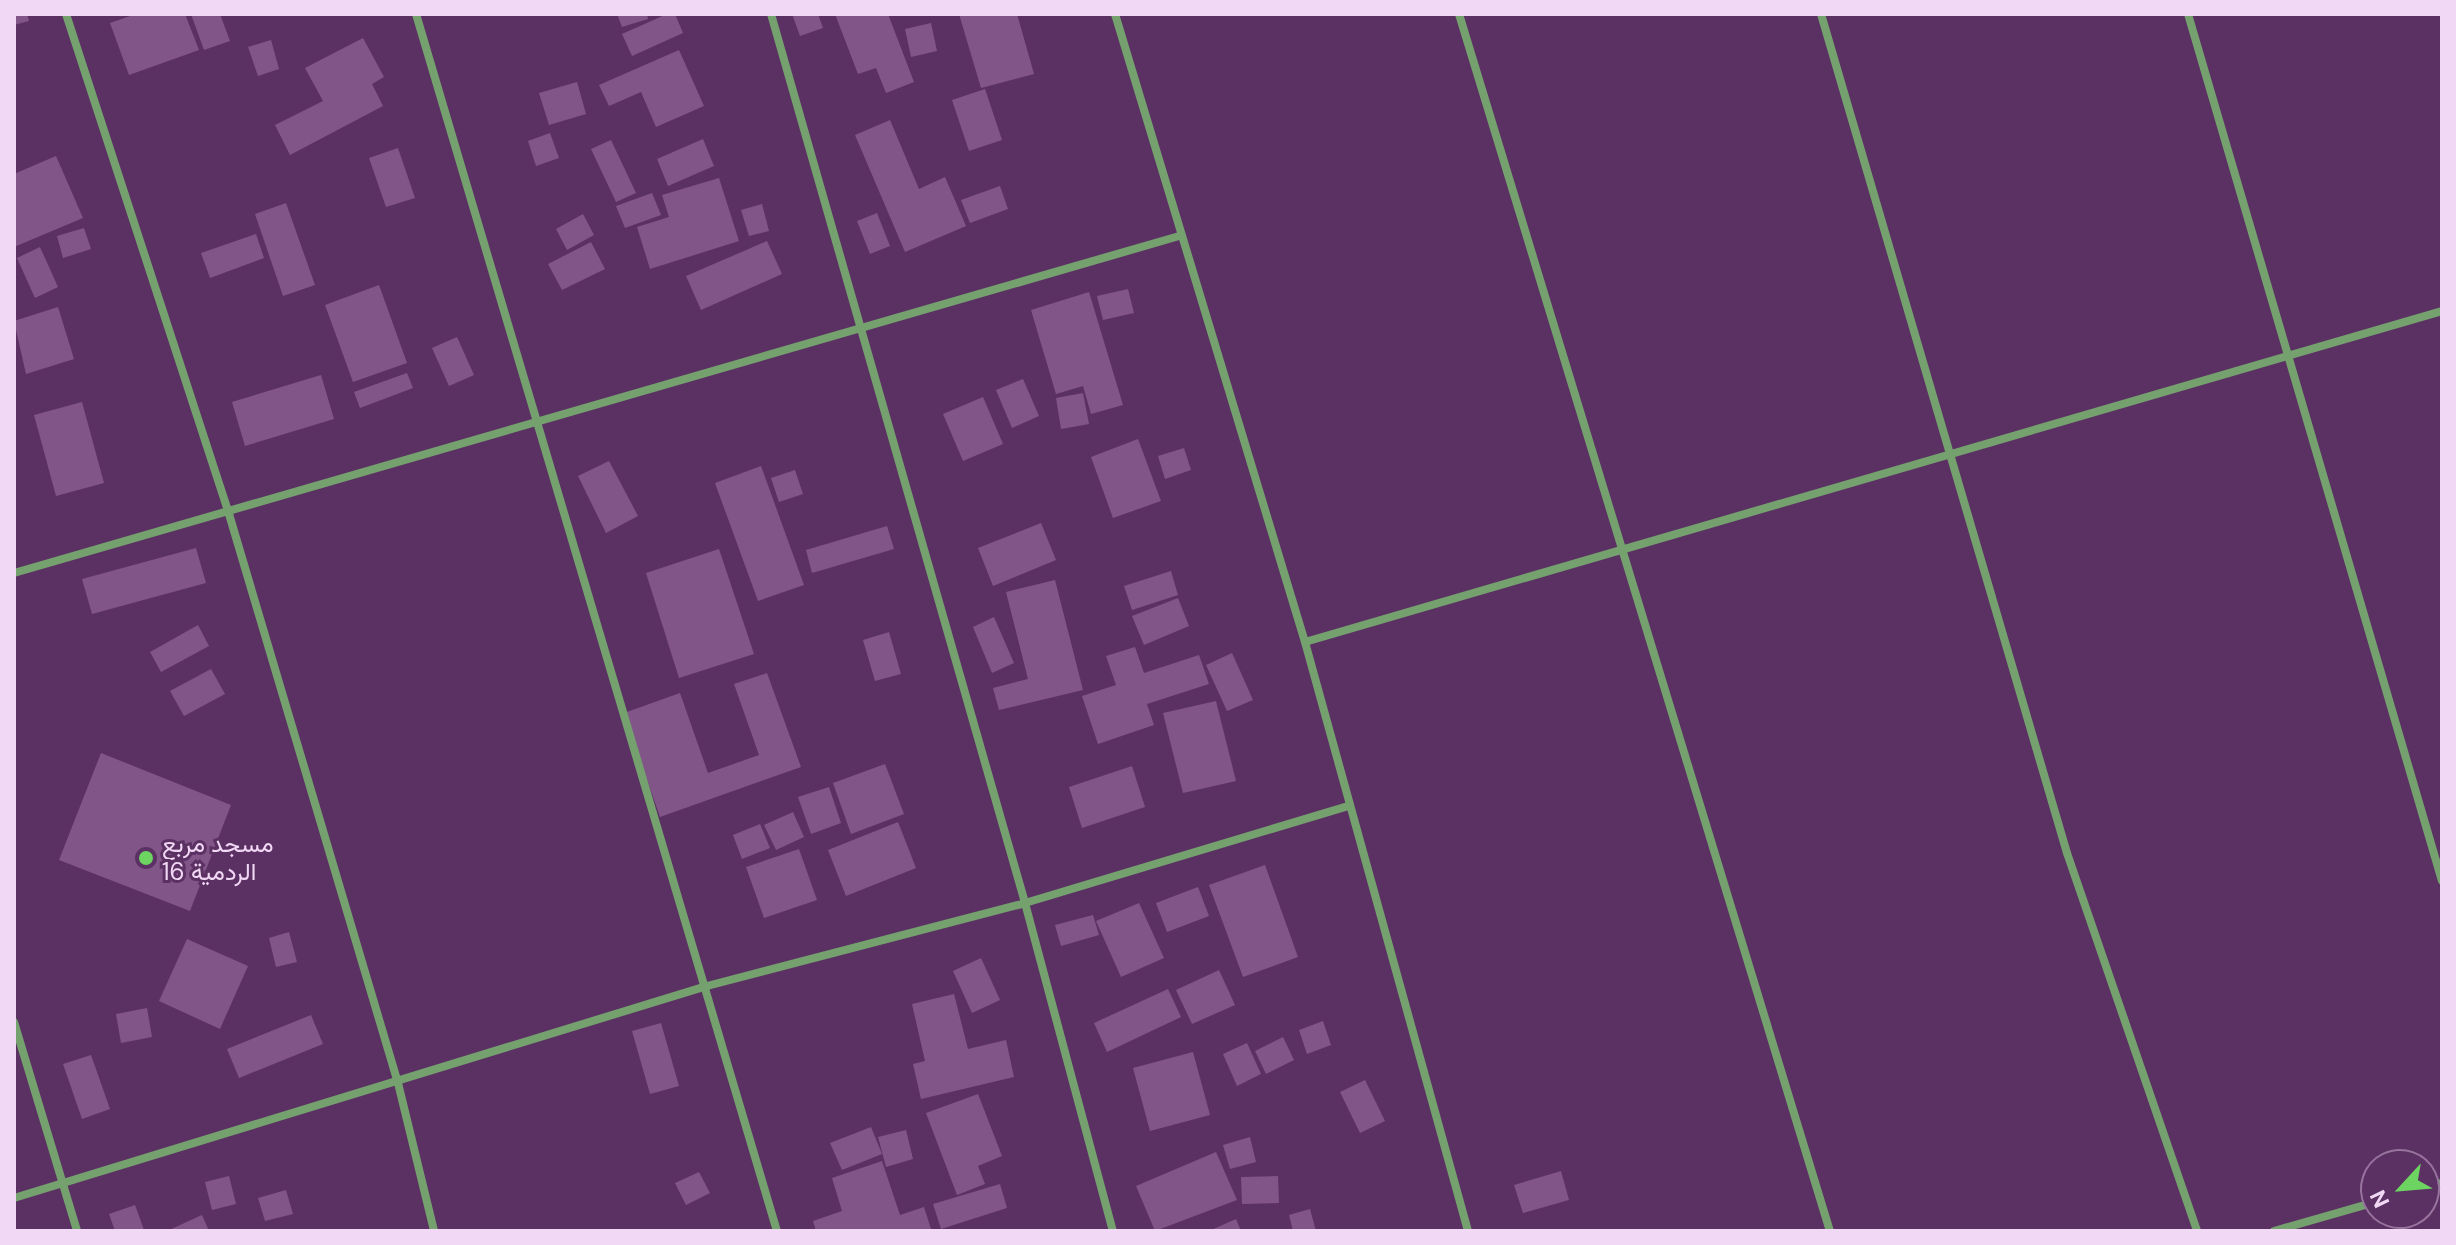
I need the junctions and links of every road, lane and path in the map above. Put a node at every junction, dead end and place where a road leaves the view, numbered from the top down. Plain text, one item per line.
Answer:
1 (66, 14) edge
2 (416, 14) edge
3 (771, 14) edge
4 (1115, 14) edge
5 (1459, 14) edge
6 (1821, 14) edge
7 (2188, 14) edge
8 (1179, 236) junction
9 (2442, 311) edge
10 (860, 329) junction
11 (2290, 354) junction
12 (538, 421) junction
13 (1949, 458) junction
14 (229, 514) junction
15 (1620, 548) junction
16 (14, 573) edge
17 (1305, 642) junction
18 (1349, 806) junction
19 (2442, 881) edge
20 (1025, 903) junction
21 (707, 986) junction
22 (14, 1022) edge
23 (398, 1083) junction
24 (62, 1184) junction
25 (14, 1198) edge
26 (2360, 1207) edge
27 (77, 1231) edge
28 (434, 1231) edge
29 (777, 1231) edge
30 (1113, 1231) edge
31 (1468, 1231) edge
32 (1830, 1231) edge
33 (2197, 1231) edge
34 (2274, 1231) edge

1 - 14 street
2 - 12 street
3 - 10 street
4 - 8 street
5 - 15 street
6 - 13 street
7 - 11 street
8 - 10 street
8 - 17 street
9 - 11 street
10 - 12 street
10 - 20 street
11 - 13 street
11 - 19 street
12 - 14 street
12 - 21 street
13 - 15 street
13 - 33 street
14 - 16 street
14 - 23 street
15 - 17 street
15 - 32 street
17 - 18 street
18 - 20 street
18 - 31 street
20 - 21 street
20 - 30 street
21 - 23 street
21 - 29 street
22 - 24 street
23 - 24 street
23 - 28 street
24 - 25 street
24 - 27 street
26 - 34 street

